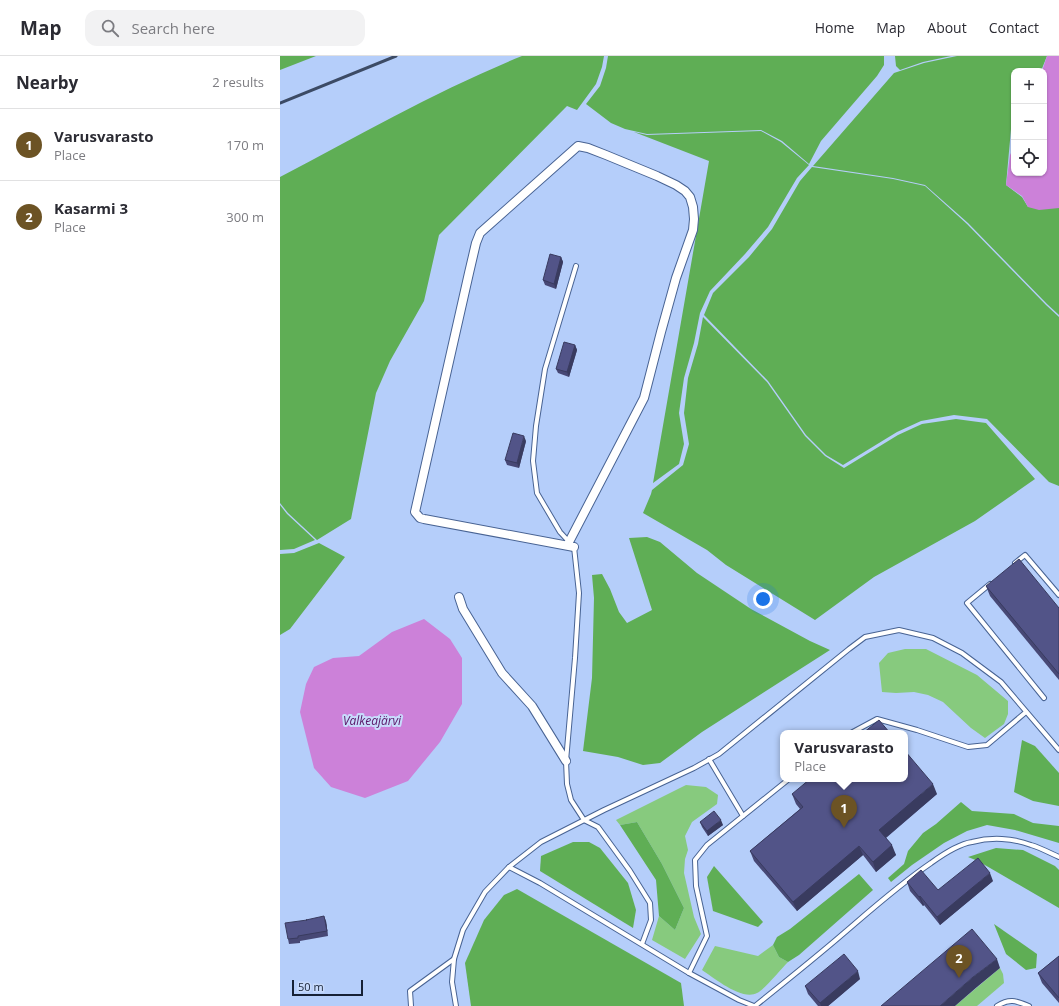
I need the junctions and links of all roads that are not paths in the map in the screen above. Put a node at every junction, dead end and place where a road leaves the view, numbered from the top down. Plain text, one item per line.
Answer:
1 (576, 266) dead end
2 (572, 545) junction
3 (1014, 565) edge
4 (996, 579) edge
5 (1059, 595) edge
6 (459, 597) dead end
7 (1044, 698) dead end
8 (1026, 712) junction
9 (857, 730) edge
10 (1059, 750) edge
11 (709, 760) junction
12 (566, 761) junction
13 (785, 782) edge
14 (743, 816) junction
15 (584, 820) junction
16 (1059, 858) edge
17 (509, 866) junction
18 (642, 944) junction
19 (454, 959) junction
20 (689, 973) junction
21 (411, 1006) edge
22 (456, 1006) edge
23 (754, 1006) edge
24 (997, 1006) edge
25 (1029, 1006) edge

1 - 2 lane
2 - 2 street
2 - 12 lane
3 - 5 lane
4 - 7 lane
6 - 12 street
8 - 9 lane
8 - 10 lane
8 - 11 lane
11 - 14 lane
11 - 15 lane
12 - 15 lane
13 - 14 lane
14 - 20 lane
15 - 17 lane
15 - 18 lane
16 - 23 lane
17 - 18 lane
17 - 19 lane
18 - 20 lane
19 - 21 lane
19 - 22 lane
20 - 23 lane
24 - 25 lane

